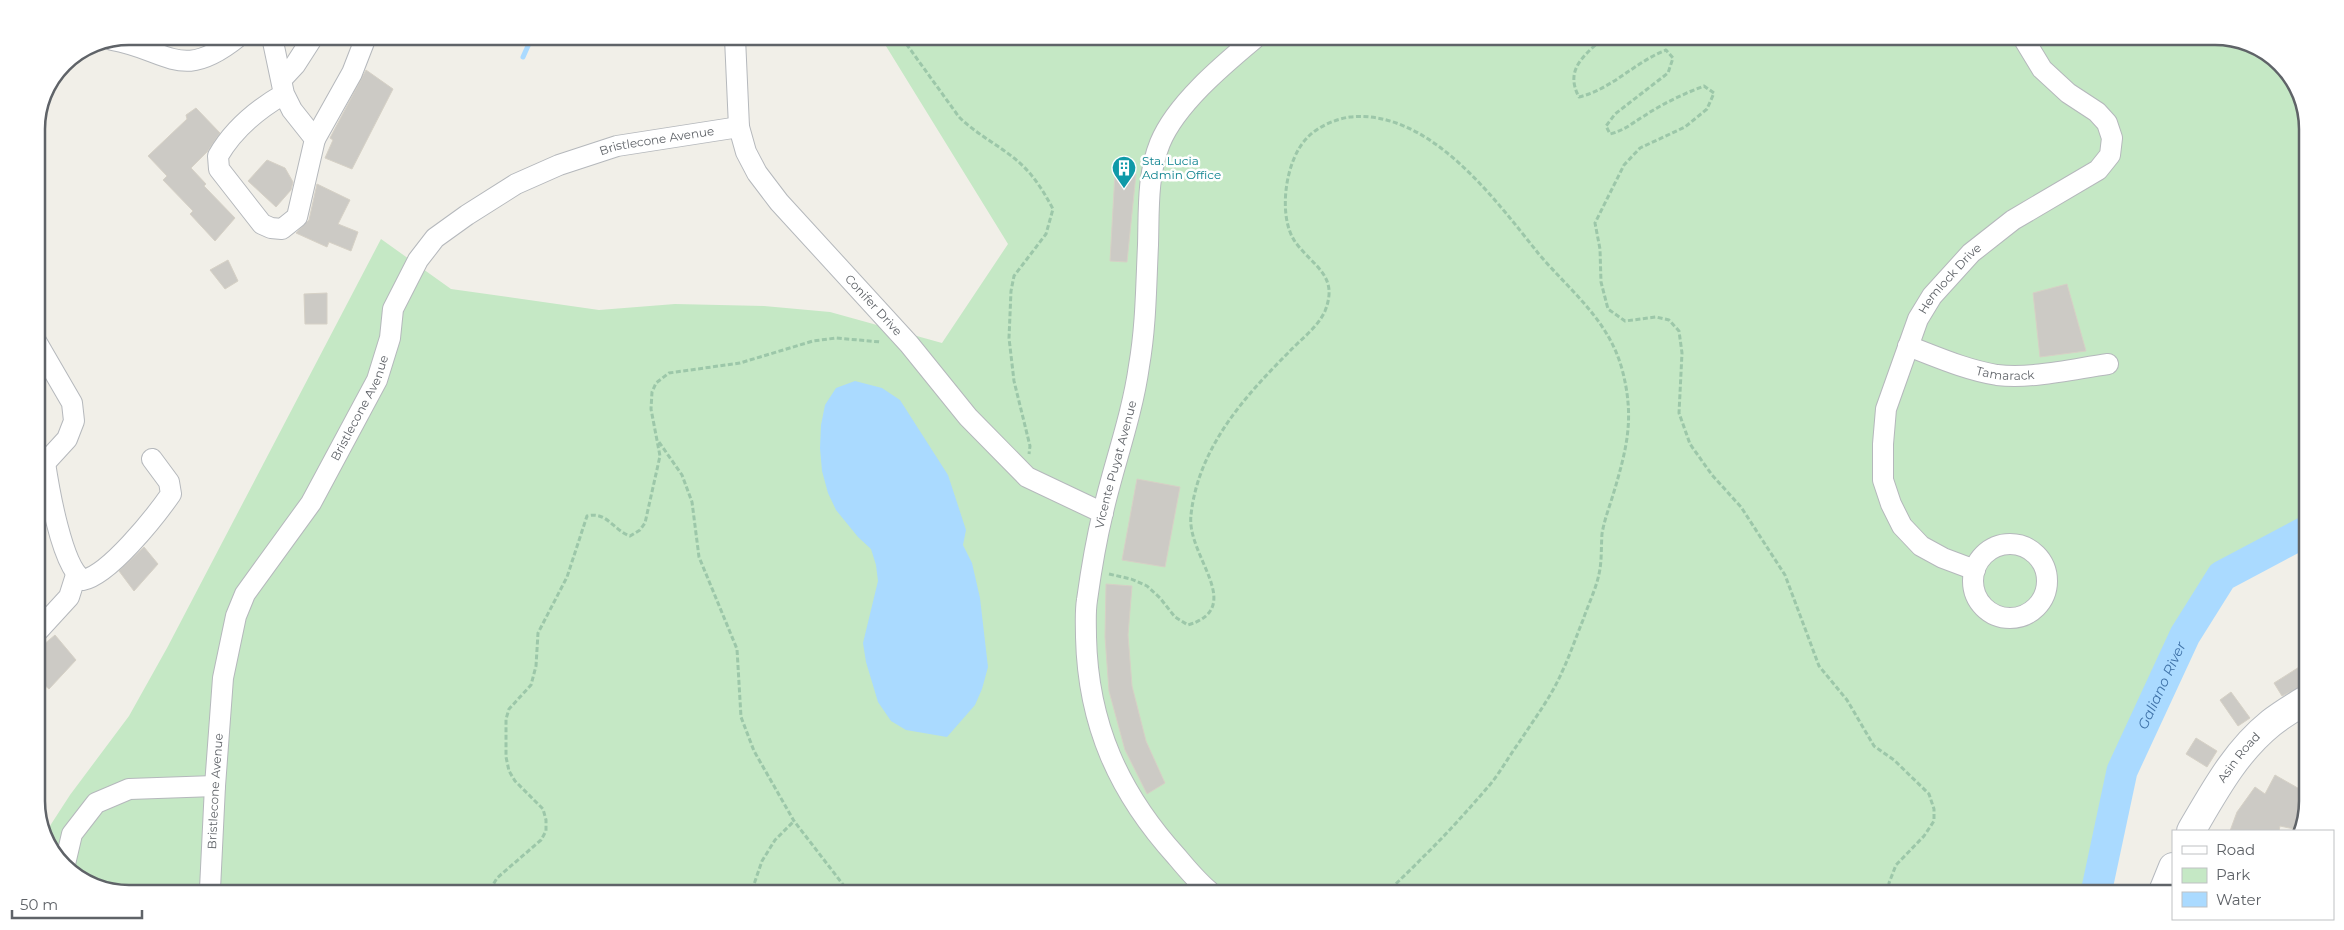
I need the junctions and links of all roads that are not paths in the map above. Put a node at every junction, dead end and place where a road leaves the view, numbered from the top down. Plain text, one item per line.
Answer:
1 (134, 45) edge
2 (226, 45) edge
3 (274, 45) edge
4 (308, 45) edge
5 (363, 45) edge
6 (735, 45) edge
7 (1247, 45) edge
8 (2028, 45) edge
9 (283, 86) junction
10 (739, 127) junction
11 (315, 139) junction
12 (1908, 346) junction
13 (45, 356) edge
14 (2108, 364) dead end
15 (152, 459) dead end
16 (45, 460) edge
17 (45, 478) edge
18 (1103, 513) junction
19 (1975, 570) dead end
20 (76, 575) junction
21 (45, 623) edge
22 (2299, 704) edge
23 (214, 786) junction
24 (2192, 830) edge
25 (66, 856) edge
26 (2172, 869) edge
27 (210, 885) edge
28 (1203, 885) edge
29 (2166, 885) edge

1 - 2 street
3 - 9 street
4 - 9 street
5 - 11 street
6 - 10 street, Conifer Drive
7 - 18 street, Vicente Puyat Avenue
8 - 12 street, Hemlock Drive
9 - 11 street
9 - 11 street
10 - 18 street, Conifer Drive
10 - 23 street, Bristlecone Avenue
12 - 14 street, Tamarack
12 - 19 street, Hemlock Drive
13 - 16 street
15 - 20 street
17 - 20 street
18 - 28 street, Vicente Puyat Avenue
20 - 21 street
22 - 24 main road, Asin Road
23 - 25 street
23 - 27 street, Bristlecone Avenue
26 - 29 main road

